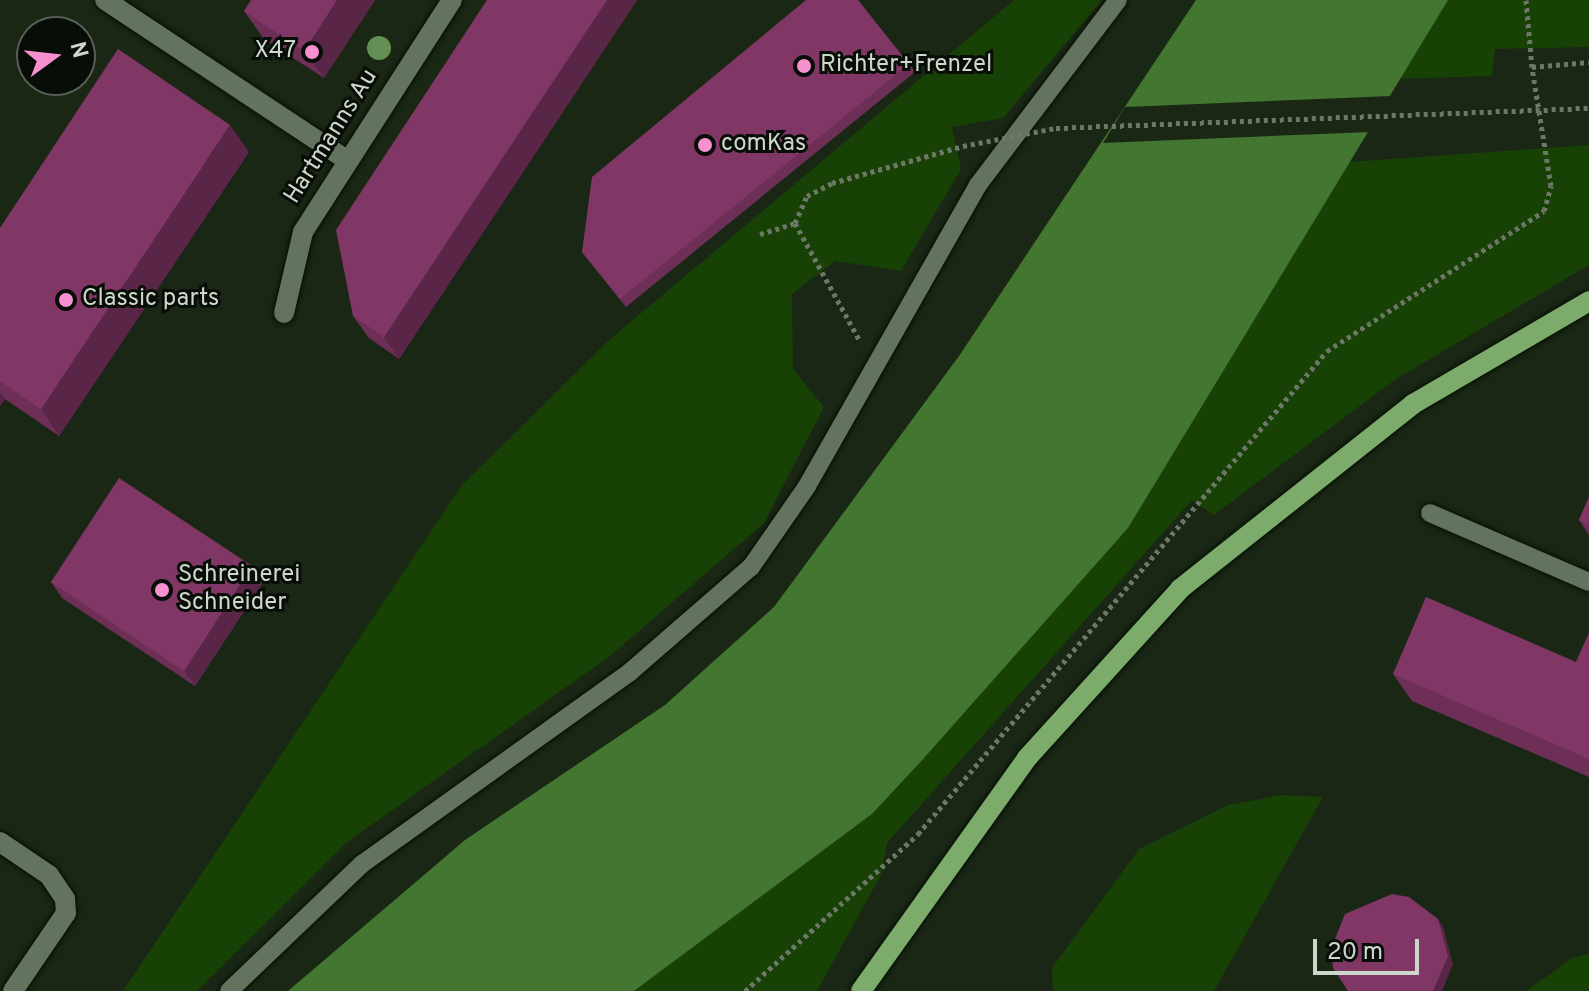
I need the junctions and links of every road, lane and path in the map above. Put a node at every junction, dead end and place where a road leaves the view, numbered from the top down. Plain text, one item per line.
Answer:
1 (105, 0) edge
2 (452, 0) edge
3 (1118, 0) edge
4 (1526, 0) edge
5 (1589, 62) edge
6 (1532, 67) junction
7 (1589, 108) edge
8 (345, 159) junction
9 (795, 223) junction
10 (760, 234) dead end
11 (1589, 301) edge
12 (284, 313) dead end
13 (874, 369) junction
14 (1430, 513) dead end
15 (1589, 582) edge
16 (0, 842) edge
17 (13, 991) edge
18 (229, 991) edge
19 (745, 991) edge
20 (861, 991) edge

1 - 8 street
2 - 8 street, Hartmanns Au
3 - 13 lane
4 - 6 path
5 - 6 path
6 - 19 path
7 - 9 path, bridge
8 - 12 street, Hartmanns Au
9 - 10 path
9 - 13 path
11 - 20 main road
13 - 18 lane
14 - 15 lane
16 - 17 street

